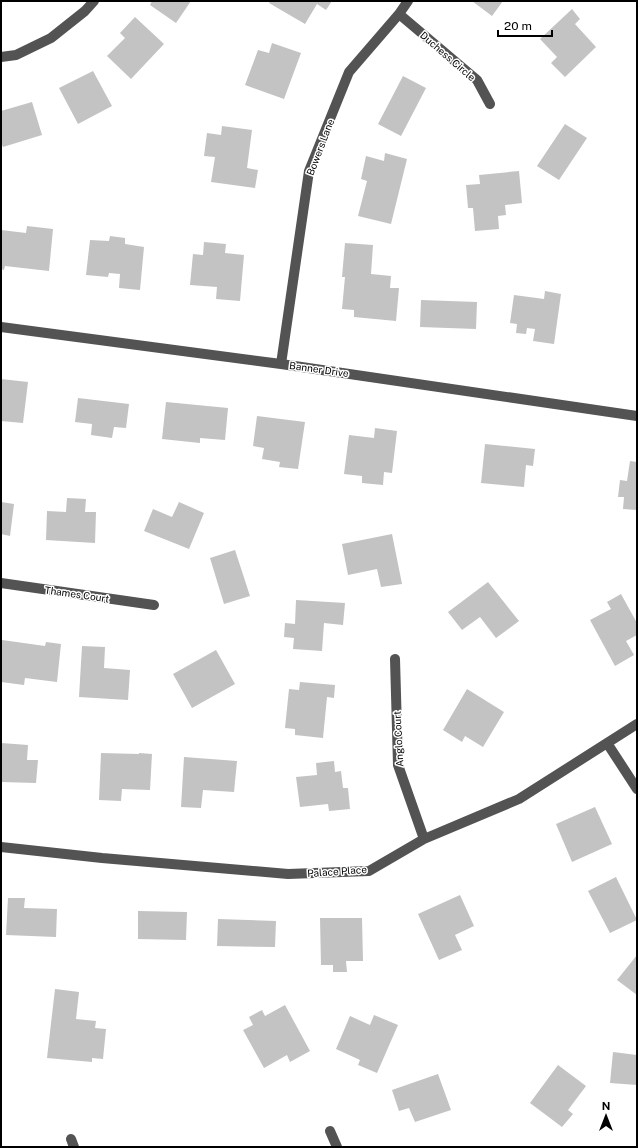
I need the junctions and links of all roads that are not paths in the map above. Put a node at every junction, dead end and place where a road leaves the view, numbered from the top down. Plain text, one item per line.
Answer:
1 (94, 1) edge
2 (408, 1) edge
3 (399, 14) junction
4 (1, 57) edge
5 (490, 104) dead end
6 (1, 328) edge
7 (281, 364) junction
8 (637, 416) edge
9 (1, 583) edge
10 (154, 605) dead end
11 (395, 659) dead end
12 (637, 724) edge
13 (607, 743) junction
14 (637, 789) edge
15 (424, 839) junction
16 (1, 847) edge
17 (330, 1131) dead end
18 (337, 1147) edge

1 - 4 street
2 - 3 street, Bowers Lane
3 - 5 street, Duchess Circle
3 - 7 street, Bowers Lane
6 - 7 street, Banner Drive
7 - 8 street, Banner Drive
9 - 10 street, Thames Court
11 - 15 street, Anglo Court
12 - 13 street, Palace Place
13 - 14 street
13 - 15 street, Palace Place
15 - 16 street, Palace Place
17 - 18 street

